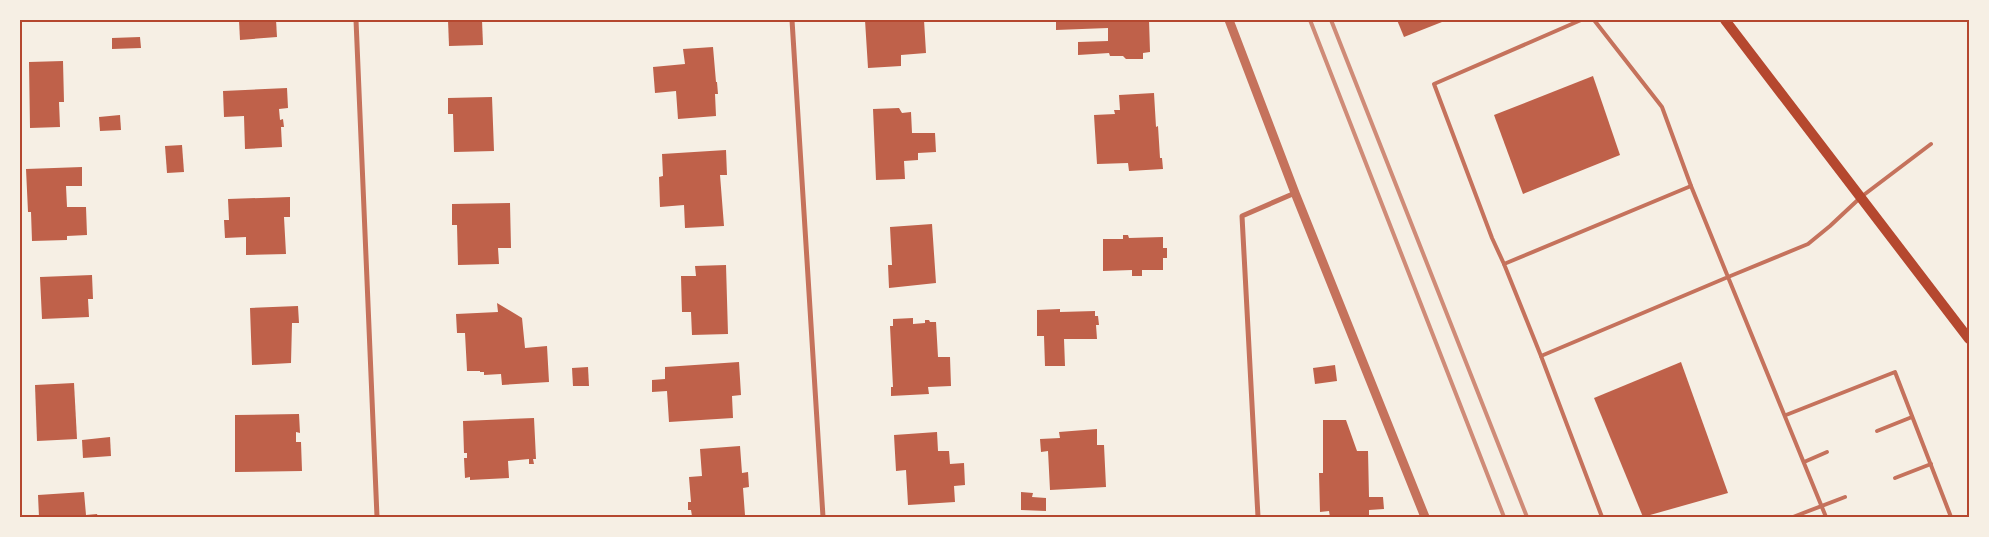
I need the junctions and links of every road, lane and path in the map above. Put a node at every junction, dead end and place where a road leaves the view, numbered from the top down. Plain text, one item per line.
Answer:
1 (356, 20) edge
2 (792, 20) edge
3 (1229, 20) edge
4 (1581, 20) edge
5 (1594, 20) edge
6 (1725, 20) edge
7 (1930, 144) dead end
8 (1691, 186) junction
9 (1296, 193) junction
10 (1861, 197) junction
11 (1504, 264) junction
12 (1728, 277) junction
13 (1969, 339) edge
14 (1541, 356) junction
15 (1786, 415) junction
16 (1912, 417) junction
17 (1877, 431) dead end
18 (1827, 452) dead end
19 (1804, 462) junction
20 (1930, 464) junction
21 (1895, 478) dead end
22 (1845, 497) dead end
23 (1822, 506) junction
24 (377, 517) edge
25 (823, 517) edge
26 (1258, 517) edge
27 (1425, 517) edge
28 (1602, 517) edge
29 (1793, 517) edge
30 (1826, 517) edge
31 (1951, 517) edge

1 - 24 street
2 - 25 street
3 - 9 street
4 - 11 lane
5 - 8 lane
6 - 10 main road
7 - 10 lane
8 - 11 lane
8 - 12 lane
9 - 26 street
9 - 27 street
10 - 12 lane
10 - 13 main road
11 - 14 lane
12 - 14 lane
12 - 15 lane
14 - 28 lane
15 - 16 lane
15 - 19 lane
16 - 17 lane
16 - 20 lane
18 - 19 lane
19 - 23 lane
20 - 21 lane
20 - 31 lane
22 - 23 lane
23 - 29 lane
23 - 30 lane

